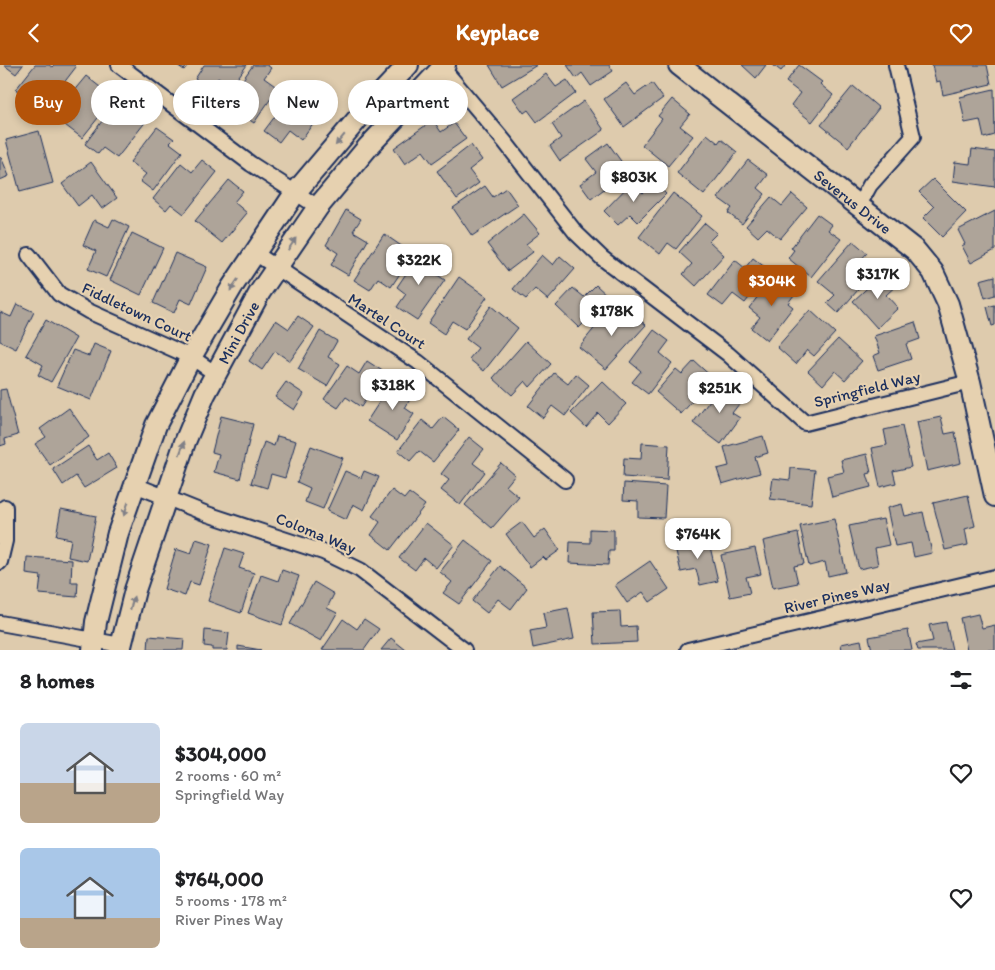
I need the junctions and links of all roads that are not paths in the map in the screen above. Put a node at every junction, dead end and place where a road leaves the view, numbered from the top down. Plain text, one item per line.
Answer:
1 (119, 65) edge
2 (408, 65) edge
3 (679, 65) edge
4 (896, 65) edge
5 (442, 66) edge
6 (295, 193) junction
7 (318, 207) junction
8 (858, 207) junction
9 (255, 253) junction
10 (29, 255) dead end
11 (276, 269) junction
12 (192, 357) junction
13 (216, 374) junction
14 (970, 382) junction
15 (565, 480) dead end
16 (135, 485) junction
17 (995, 496) edge
18 (164, 497) junction
19 (5, 507) dead end
20 (0, 562) edge
21 (995, 577) edge
22 (0, 623) edge
23 (94, 645) edge
24 (120, 647) edge
25 (464, 650) edge
26 (688, 650) edge

1 - 6 street
2 -> 6 street, Mini Drive
3 - 8 street, Severus Drive
4 - 8 street
5 - 7 street, Mini Drive
5 - 14 street, Springfield Way
6 - 7 street
6 - 9 street, Mini Drive
11 -> 7 street, Mini Drive
8 - 14 street, Severus Drive
9 - 11 street, Martel Court
9 -> 12 street, Mini Drive
10 - 12 street, Fiddletown Court
11 - 13 street, Mini Drive
11 - 15 street, Martel Court
12 - 13 street, Fiddletown Court
12 - 16 street, Mini Drive
18 -> 13 street, Mini Drive
14 - 17 street, Severus Drive
16 - 18 street, Coloma Way
16 -> 23 street, Mini Drive
24 -> 18 street, Mini Drive
18 - 25 street, Coloma Way
19 - 20 street
21 - 26 street, River Pines Way
22 - 23 street
23 - 24 street

